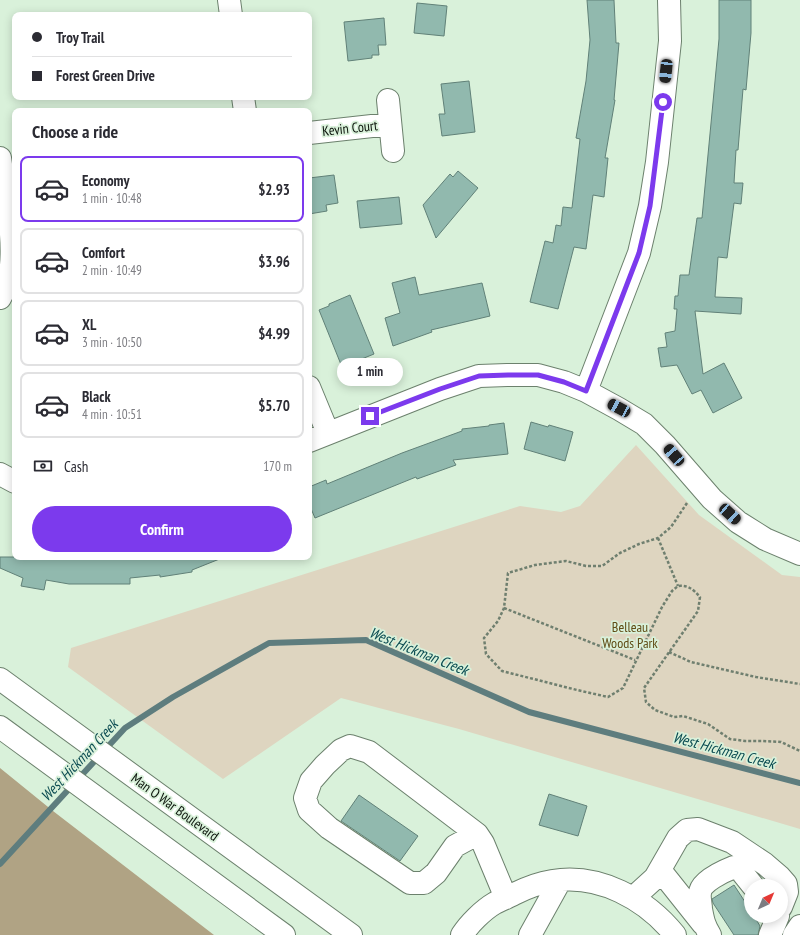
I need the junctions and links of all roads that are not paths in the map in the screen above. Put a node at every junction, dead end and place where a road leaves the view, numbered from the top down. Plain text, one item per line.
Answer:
1 (229, 0) edge
2 (669, 0) edge
3 (231, 12) edge
4 (388, 100) dead end
5 (390, 124) junction
6 (312, 133) edge
7 (393, 151) dead end
8 (0, 158) edge
9 (0, 298) edge
10 (586, 391) junction
11 (312, 402) edge
12 (319, 437) edge
13 (0, 474) edge
14 (12, 480) edge
15 (800, 554) edge
16 (0, 678) edge
17 (0, 726) edge
18 (477, 834) junction
19 (660, 870) junction
20 (747, 879) edge
21 (782, 879) edge
22 (560, 880) junction
23 (506, 898) junction
24 (633, 898) junction
25 (800, 926) edge
26 (707, 930) edge
27 (284, 935) edge
28 (351, 935) edge
29 (462, 935) edge
30 (530, 935) edge
31 (675, 935) edge
32 (794, 935) edge

1 - 3 street
2 - 10 street
4 - 5 street, Kevin Court
5 - 6 street, Kevin Court
5 - 7 street, Kevin Court
8 - 9 street
10 - 12 street
10 - 15 street
11 - 12 street
13 - 14 street
16 - 28 street, Man O War Boulevard
17 - 27 street
18 - 18 street
18 - 23 street
19 - 21 street
19 - 24 street
19 - 26 street
20 - 26 street
22 - 23 street
22 - 24 street
22 - 30 street
23 - 29 street
24 - 31 street
25 - 32 street

